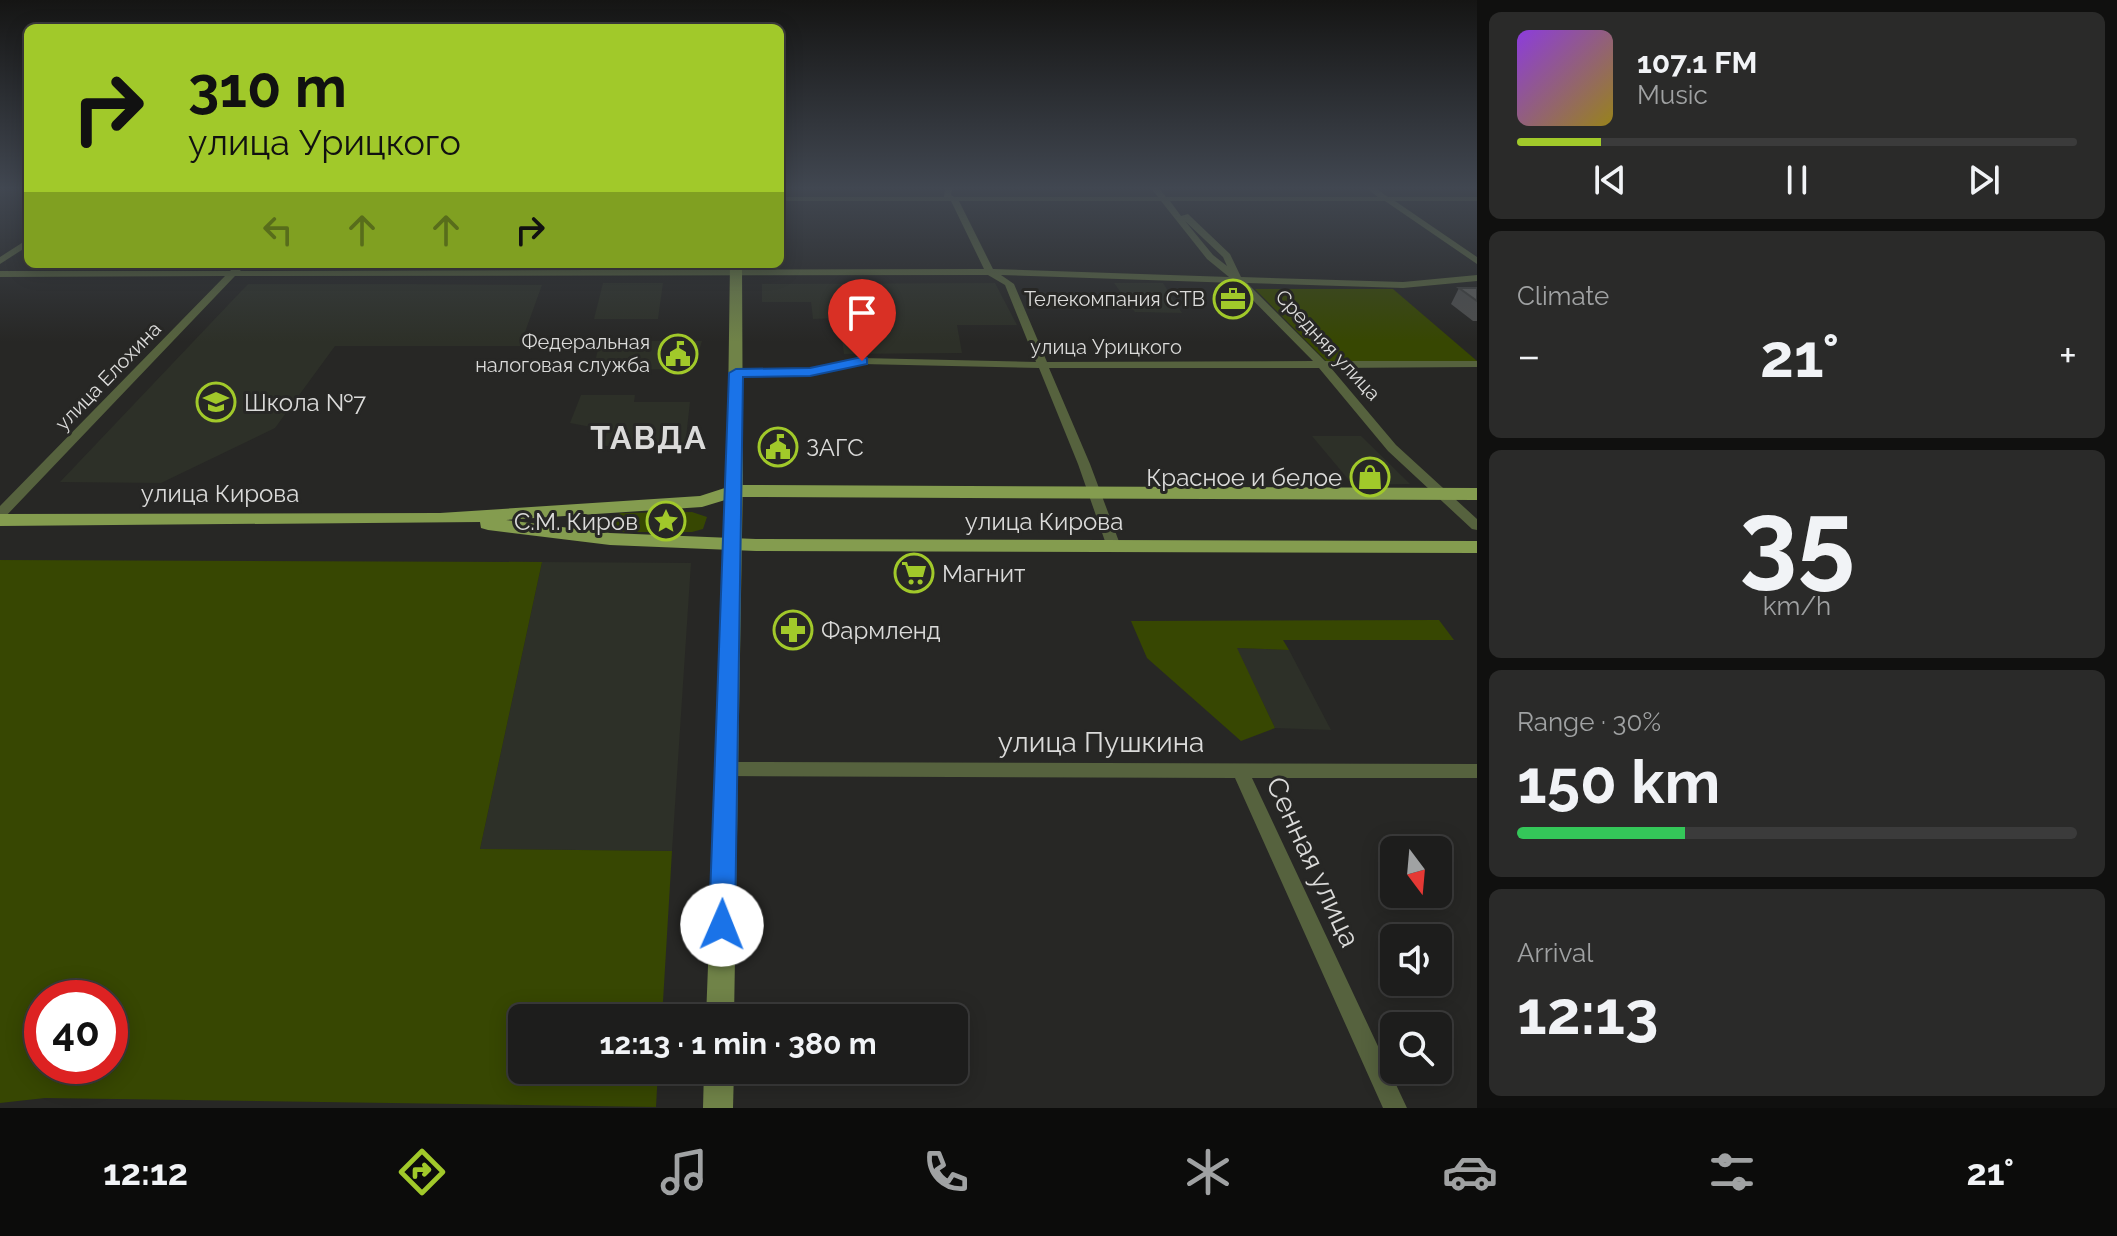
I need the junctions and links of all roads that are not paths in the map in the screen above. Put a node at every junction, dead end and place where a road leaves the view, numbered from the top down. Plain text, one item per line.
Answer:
1 (973, 239) edge
2 (1196, 239) edge
3 (1444, 239) edge
4 (24, 245) edge
5 (0, 261) edge
6 (1477, 261) edge
7 (112, 268) edge
8 (238, 268) edge
9 (480, 268) edge
10 (736, 269) edge
11 (990, 272) junction
12 (106, 273) junction
13 (0, 274) edge
14 (477, 274) junction
15 (232, 275) junction
16 (1477, 278) edge
17 (1238, 279) junction
18 (1477, 364) edge
19 (1044, 365) junction
20 (1324, 366) junction
21 (736, 373) junction
22 (734, 491) junction
23 (1477, 494) edge
24 (1094, 495) junction
25 (1444, 495) junction
26 (612, 504) junction
27 (0, 514) edge
28 (440, 519) junction
29 (0, 520) edge
30 (1477, 526) edge
31 (610, 539) junction
32 (731, 544) junction
33 (1114, 547) junction
34 (1477, 547) edge
35 (725, 769) junction
36 (1240, 770) junction
37 (1477, 771) edge
38 (720, 1004) edge
39 (719, 1084) edge
40 (718, 1108) edge
41 (1395, 1108) edge

1 - 11 street
2 - 17 street, Средняя улица
3 - 6 street
4 - 5 street
7 - 12 street
8 - 15 street, улица Елохина
9 - 14 street
10 - 11 street
10 - 14 street
10 - 21 street
11 - 17 street
11 - 19 street
12 - 13 street
12 - 15 street
14 - 15 street
15 - 27 street, улица Елохина
16 - 17 street
17 - 20 street, Средняя улица
18 - 20 street, улица Урицкого
19 - 20 street, улица Урицкого
19 - 21 street, улица Урицкого
19 - 24 street
20 - 25 street, Средняя улица
21 - 22 street
22 - 24 main road, улица Кирова
22 - 26 main road, улица Кирова
22 - 32 street
23 - 25 main road, улица Кирова
24 - 25 main road, улица Кирова
24 - 33 street
25 - 30 street, Средняя улица
26 - 28 main road, улица Кирова
26 - 31 main road
28 - 29 main road, улица Кирова
28 - 31 main road, улица Кирова
31 - 32 main road, улица Кирова
32 - 33 main road, улица Кирова
32 - 35 street
33 - 34 main road, улица Кирова
35 - 36 street, улица Пушкина
35 - 38 street
36 - 37 street, улица Пушкина
36 - 41 street, Сенная улица
39 - 40 street

